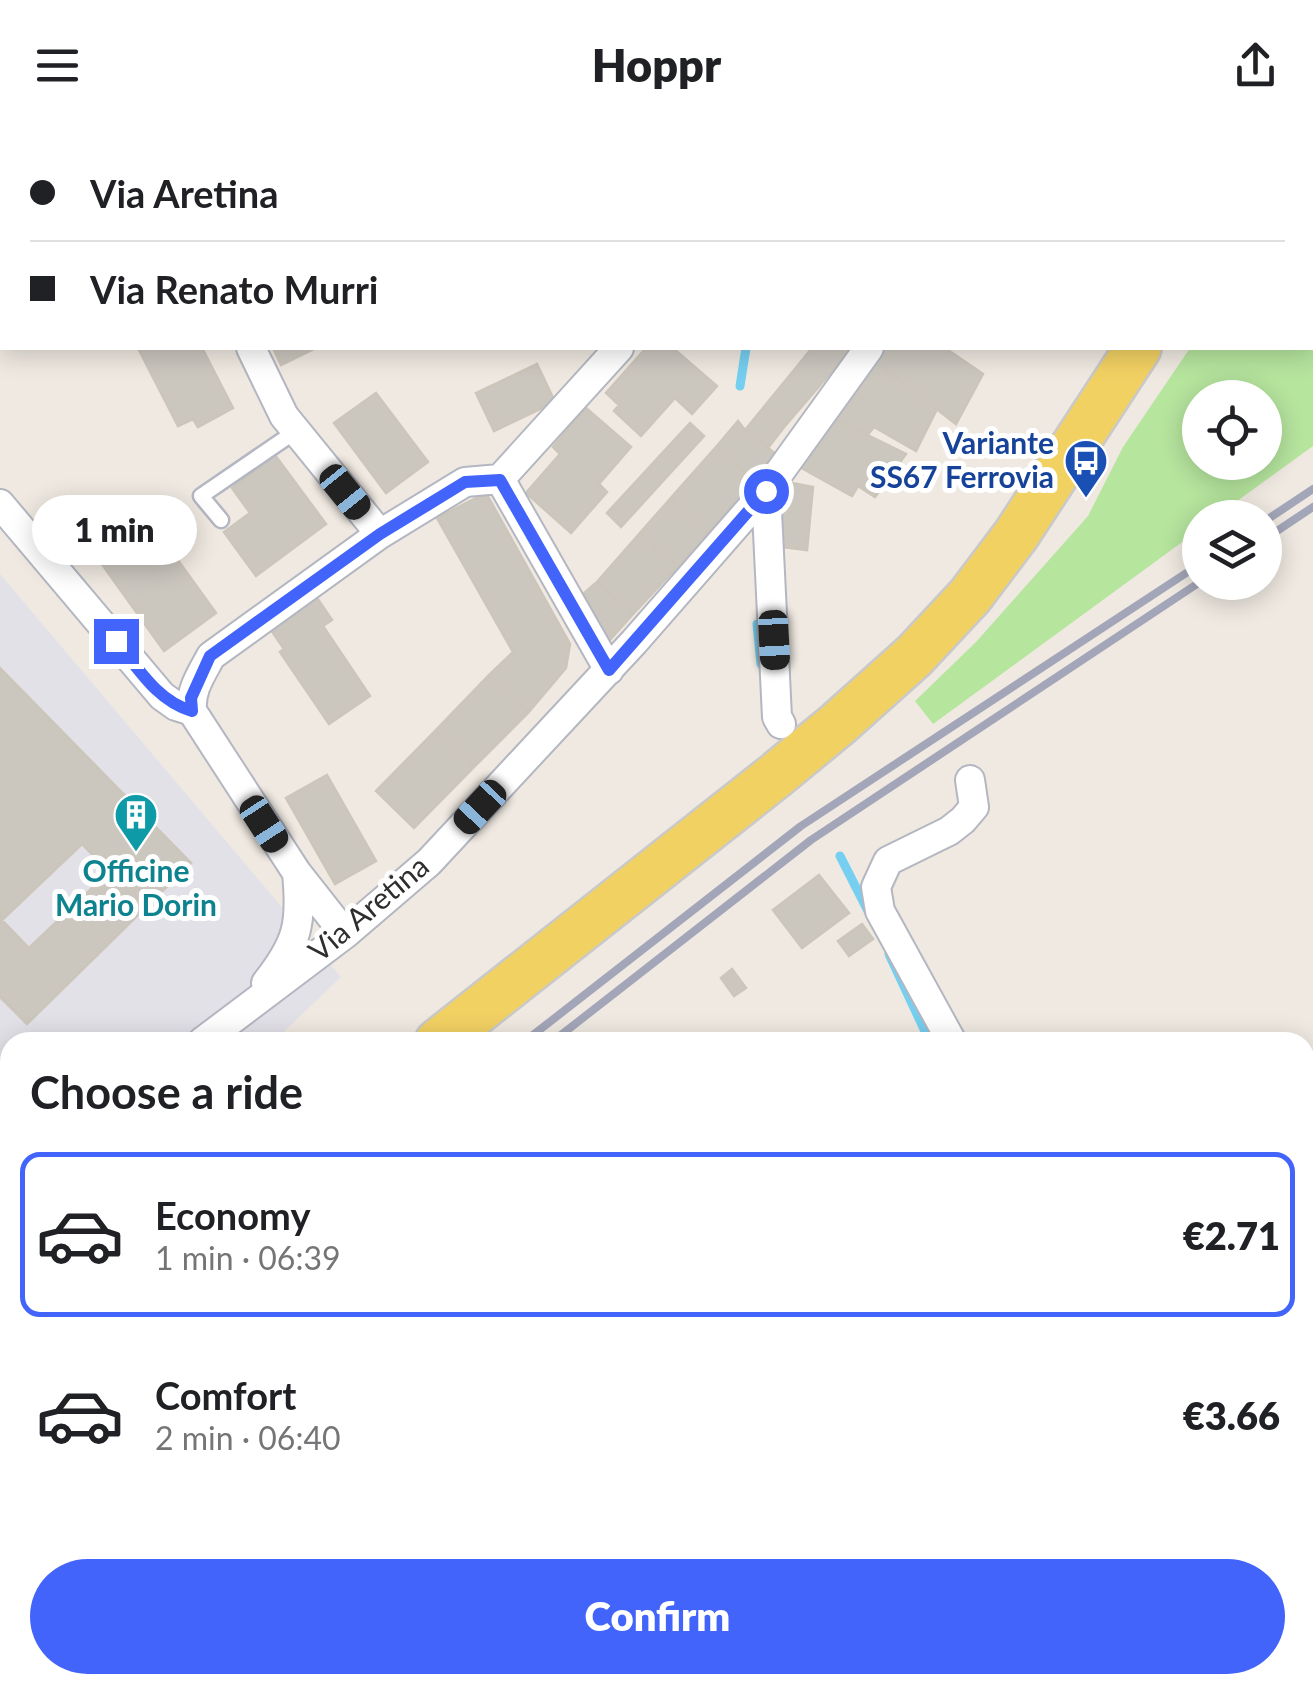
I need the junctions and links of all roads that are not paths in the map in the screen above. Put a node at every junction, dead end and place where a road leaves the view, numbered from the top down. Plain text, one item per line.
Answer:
1 (251, 350) edge
2 (617, 350) edge
3 (867, 350) edge
4 (1137, 350) edge
5 (1166, 350) edge
6 (296, 430) junction
7 (500, 480) junction
8 (766, 491) junction
9 (0, 504) edge
10 (221, 520) dead end
11 (380, 534) junction
12 (1016, 535) junction
13 (609, 670) junction
14 (192, 711) junction
15 (781, 724) dead end
16 (970, 780) dead end
17 (296, 873) junction
18 (345, 934) junction
19 (248, 1006) junction
20 (215, 1032) edge
21 (451, 1032) edge
22 (947, 1032) edge

1 - 6 street
2 - 7 street
3 - 8 street, Via Aretina
4 - 12 main road
5 - 12 main road
6 - 10 lane
6 - 11 street
7 - 11 street
7 - 13 street
8 - 13 street, Via Aretina
8 - 15 street
9 - 14 street
11 - 14 street
12 - 21 main road
13 - 18 street, Via Aretina
14 - 17 street
16 - 22 street
17 - 18 street
17 - 19 street
18 - 19 street, Via Aretina
19 - 20 street, Via Aretina

